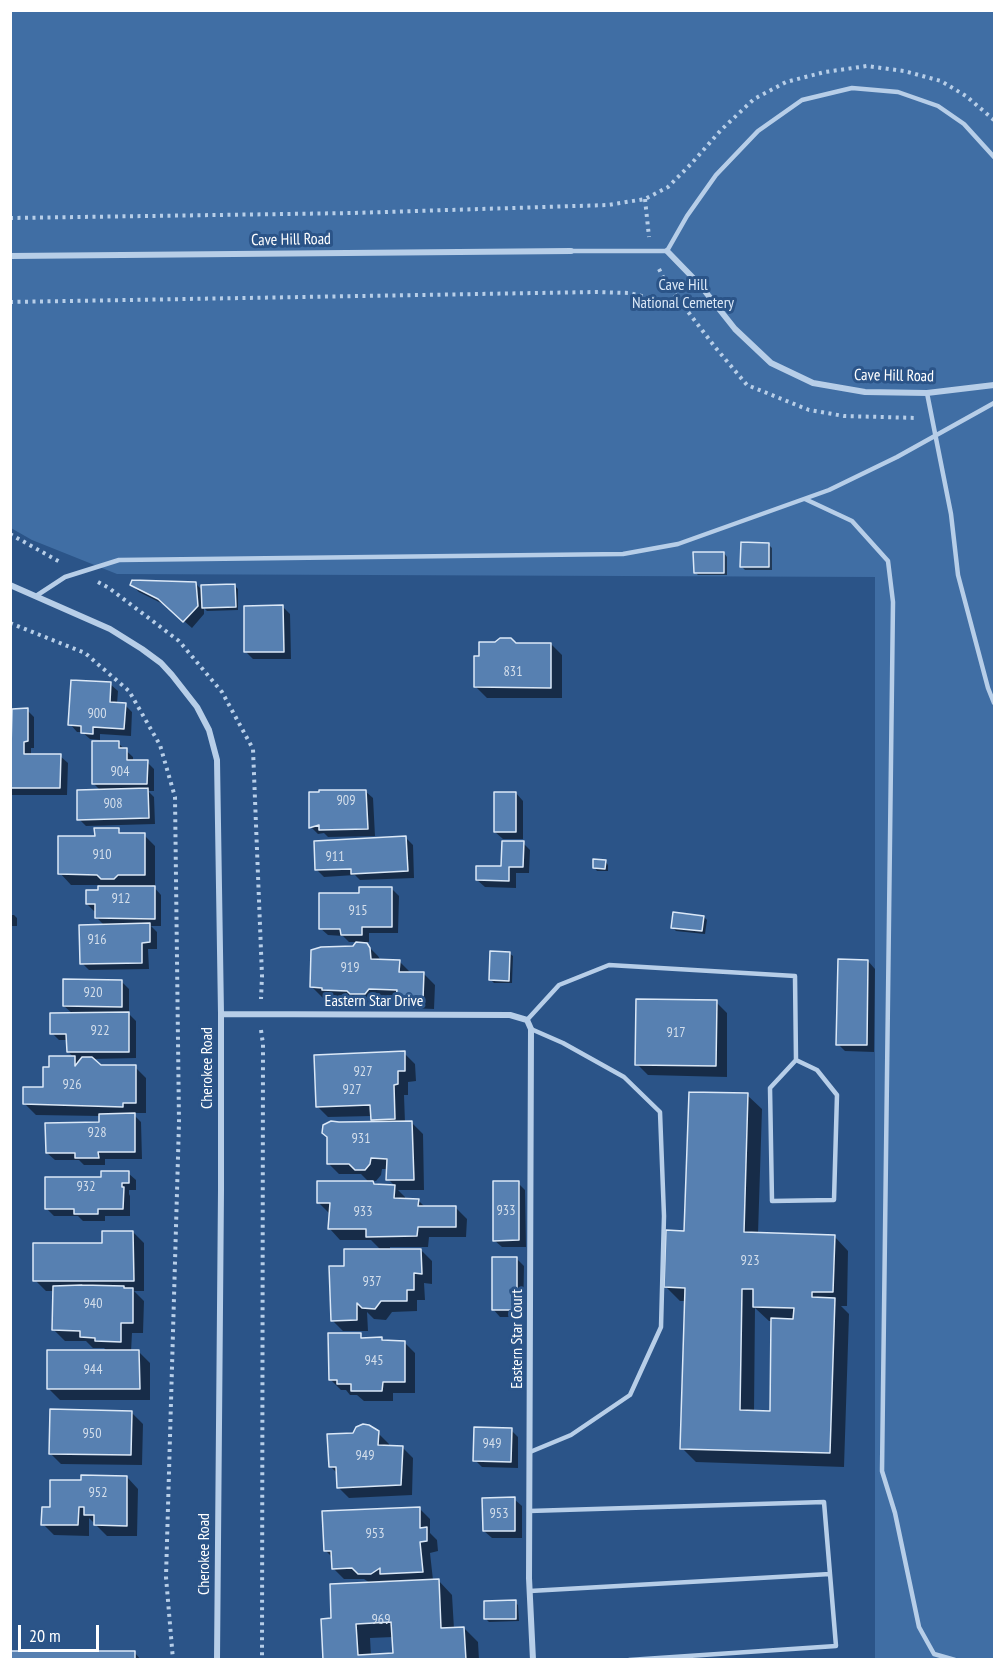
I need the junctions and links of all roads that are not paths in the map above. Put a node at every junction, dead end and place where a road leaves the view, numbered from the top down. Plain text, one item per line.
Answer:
1 (994, 157) edge
2 (571, 251) joint
3 (667, 251) junction
4 (10, 256) edge
5 (994, 385) edge
6 (927, 393) junction
7 (994, 403) edge
8 (934, 436) junction
9 (805, 499) junction
10 (10, 585) edge
11 (36, 596) junction
12 (994, 703) edge
13 (221, 1014) junction
14 (527, 1020) junction
15 (531, 1029) junction
16 (796, 1060) junction
17 (530, 1452) junction
18 (529, 1511) junction
19 (830, 1574) junction
20 (530, 1591) junction
21 (217, 1659) edge
22 (532, 1659) edge
23 (629, 1659) edge
24 (955, 1659) edge

1 - 3 lane
2 - 3 lane
2 - 4 street, Cave Hill Road
3 - 6 street, Cave Hill Road
5 - 6 street, Cave Hill Road
6 - 8 lane
7 - 8 lane
8 - 9 lane
8 - 12 lane
9 - 11 lane
9 - 24 lane
10 - 11 street, Cherokee Road
11 - 13 street, Cherokee Road
13 - 14 street, Eastern Star Drive
13 - 21 street, Cherokee Road
14 - 15 street, Eastern Star Court
14 - 16 lane
15 - 17 street, Eastern Star Court
15 - 17 lane
16 - 16 lane
17 - 18 street, Eastern Star Court
18 - 19 lane
18 - 20 street, Eastern Star Court
19 - 20 lane
19 - 23 lane
20 - 22 street, Eastern Star Court

